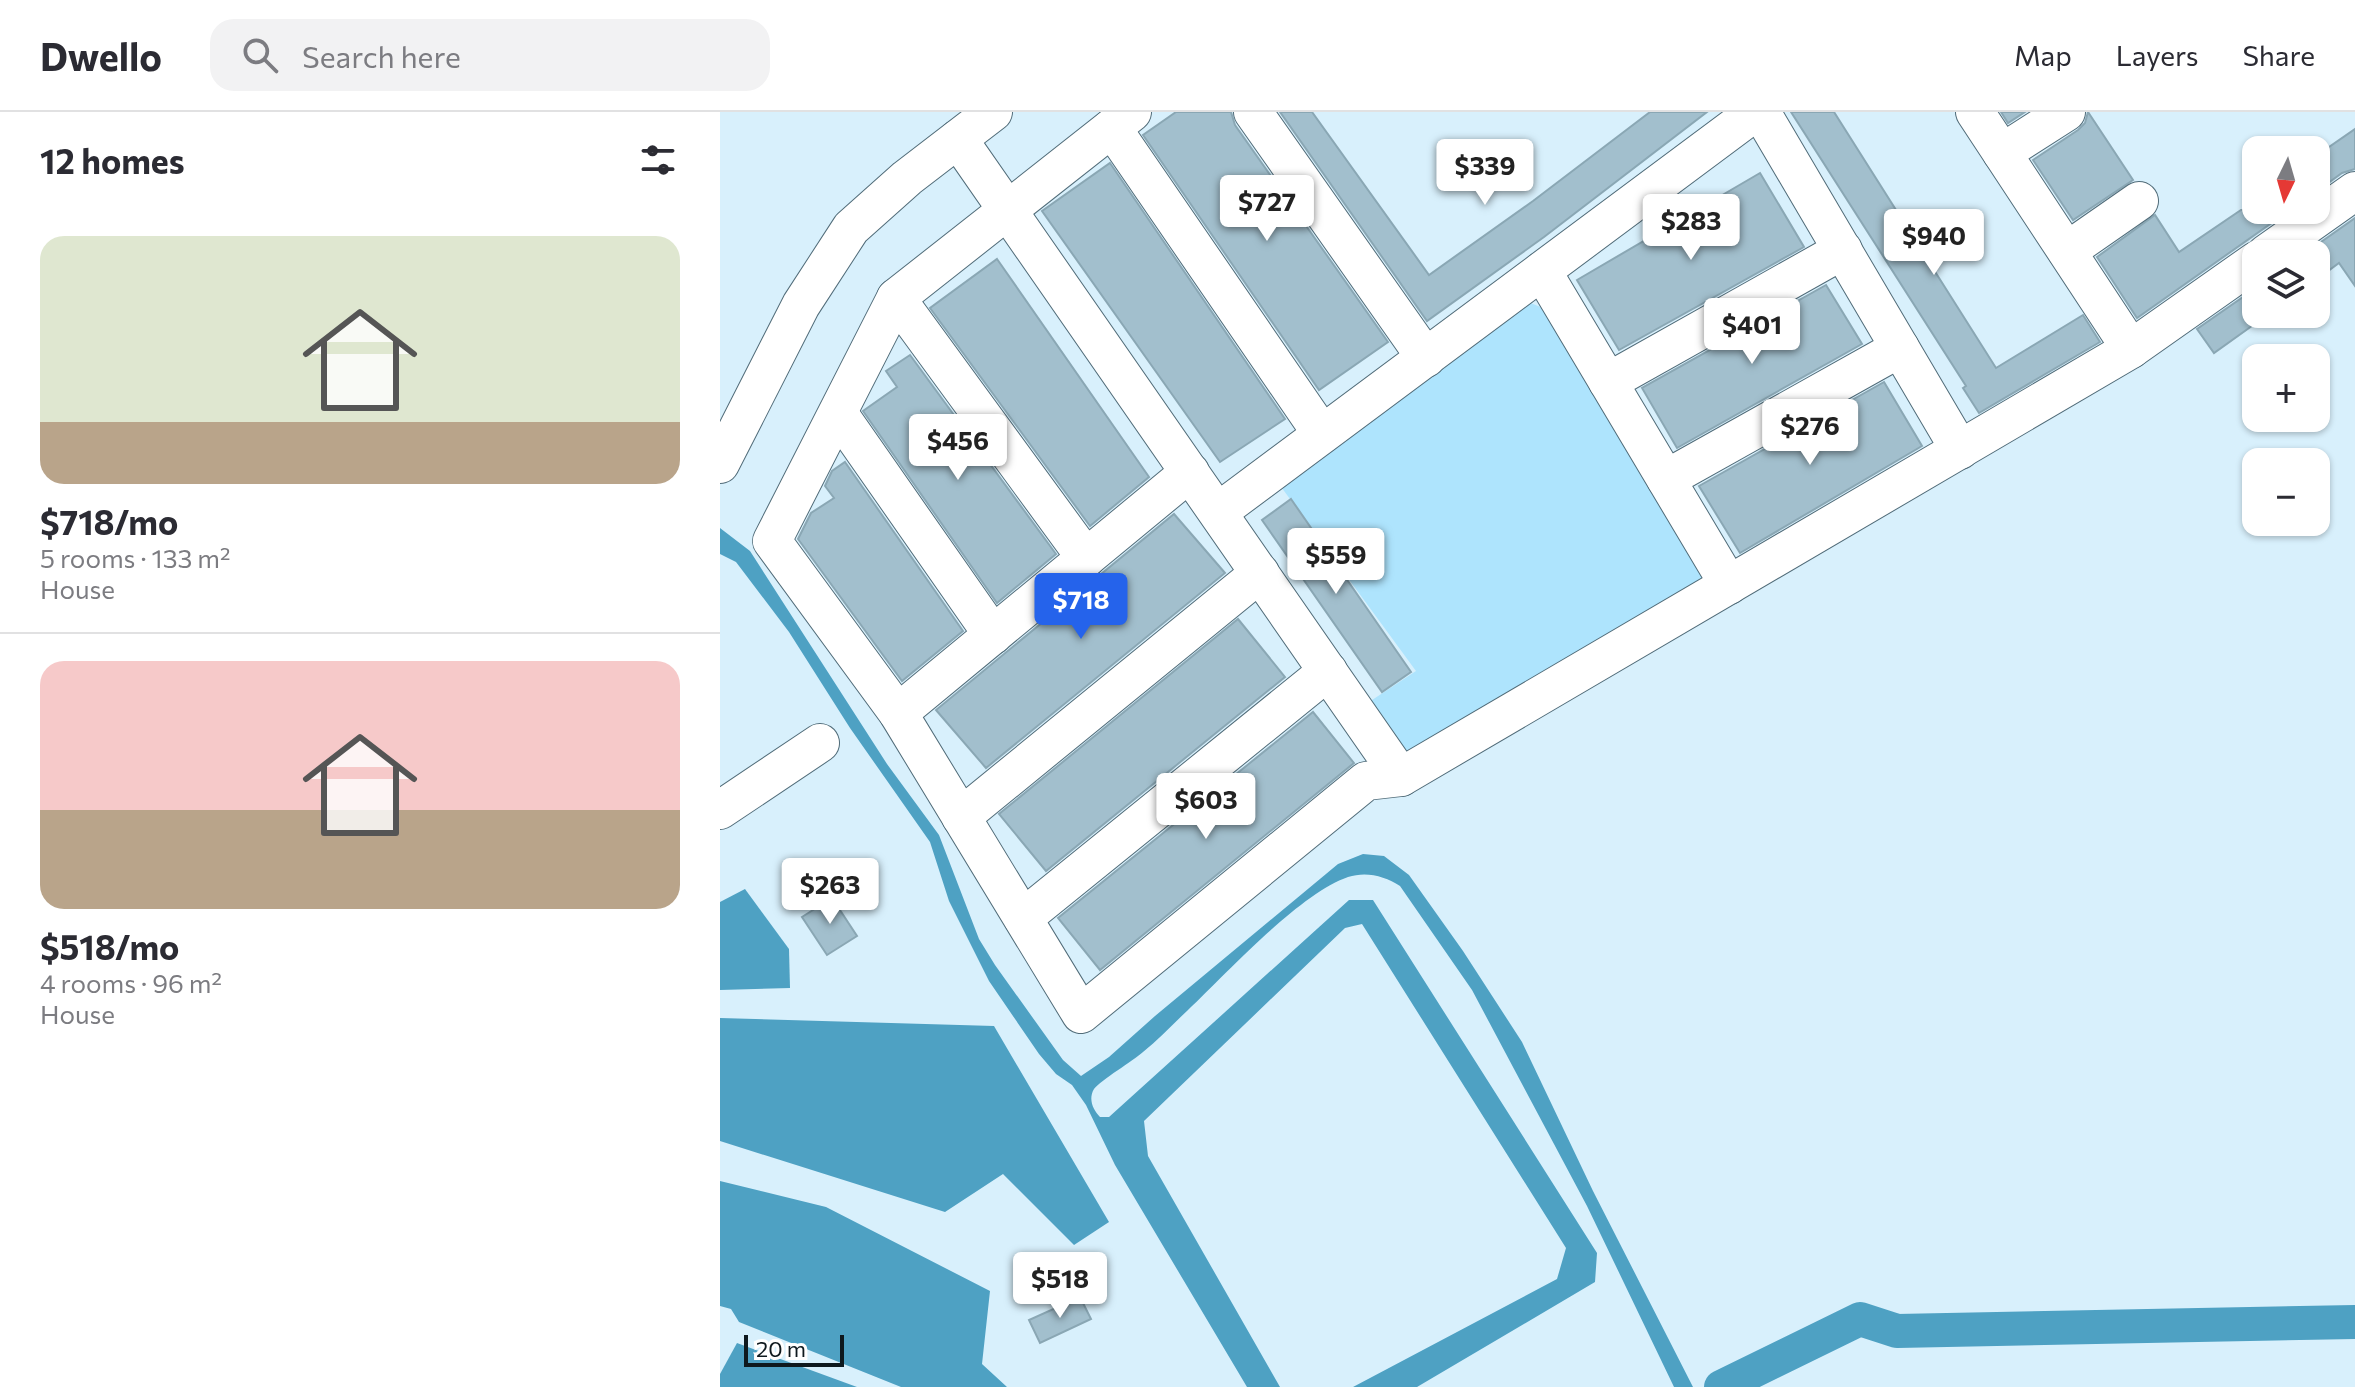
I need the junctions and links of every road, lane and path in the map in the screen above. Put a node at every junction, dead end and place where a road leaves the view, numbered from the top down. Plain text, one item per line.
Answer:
1 (993, 112) edge
2 (1253, 112) edge
3 (1755, 112) edge
4 (1761, 112) edge
5 (1975, 112) edge
6 (2066, 112) edge
7 (1122, 120) edge
8 (958, 139) junction
9 (2002, 153) junction
10 (2355, 191) edge
11 (2139, 201) dead end
12 (1008, 210) junction
13 (2286, 240) edge
14 (1843, 250) junction
15 (2067, 251) junction
16 (1542, 271) junction
17 (2242, 271) edge
18 (896, 298) junction
19 (1900, 348) junction
20 (2131, 349) junction
21 (1426, 358) junction
22 (1608, 382) junction
23 (838, 413) junction
24 (1322, 434) junction
25 (1960, 450) junction
26 (720, 464) edge
27 (1190, 472) junction
28 (1666, 479) junction
29 (1218, 512) junction
30 (1086, 558) junction
31 (1260, 573) junction
32 (1729, 585) junction
33 (993, 635) junction
34 (1328, 671) junction
35 (898, 713) junction
36 (820, 743) dead end
37 (1401, 777) junction
38 (720, 810) edge
39 (961, 817) junction
40 (1023, 918) junction

1 - 8 street
2 - 21 street
3 - 16 street
4 - 14 street
5 - 9 street
6 - 9 street
7 - 12 street
7 - 24 street
8 - 12 street
8 - 26 street
9 - 15 street
10 - 13 street
11 - 15 street
12 - 18 street
12 - 27 street
14 - 19 street
14 - 22 street
15 - 20 street
16 - 21 street
16 - 22 street
17 - 20 street
18 - 23 street
18 - 30 street
19 - 25 street
19 - 28 street
20 - 25 street
21 - 24 street
22 - 28 street
23 - 33 street
23 - 35 street
24 - 29 street
25 - 32 street
27 - 29 street
27 - 30 street
28 - 32 street
29 - 31 street
30 - 33 street
31 - 34 street
31 - 39 street
32 - 37 street
33 - 35 street
34 - 37 street
34 - 40 street
35 - 39 street
36 - 38 street
37 - 40 street
39 - 40 street

